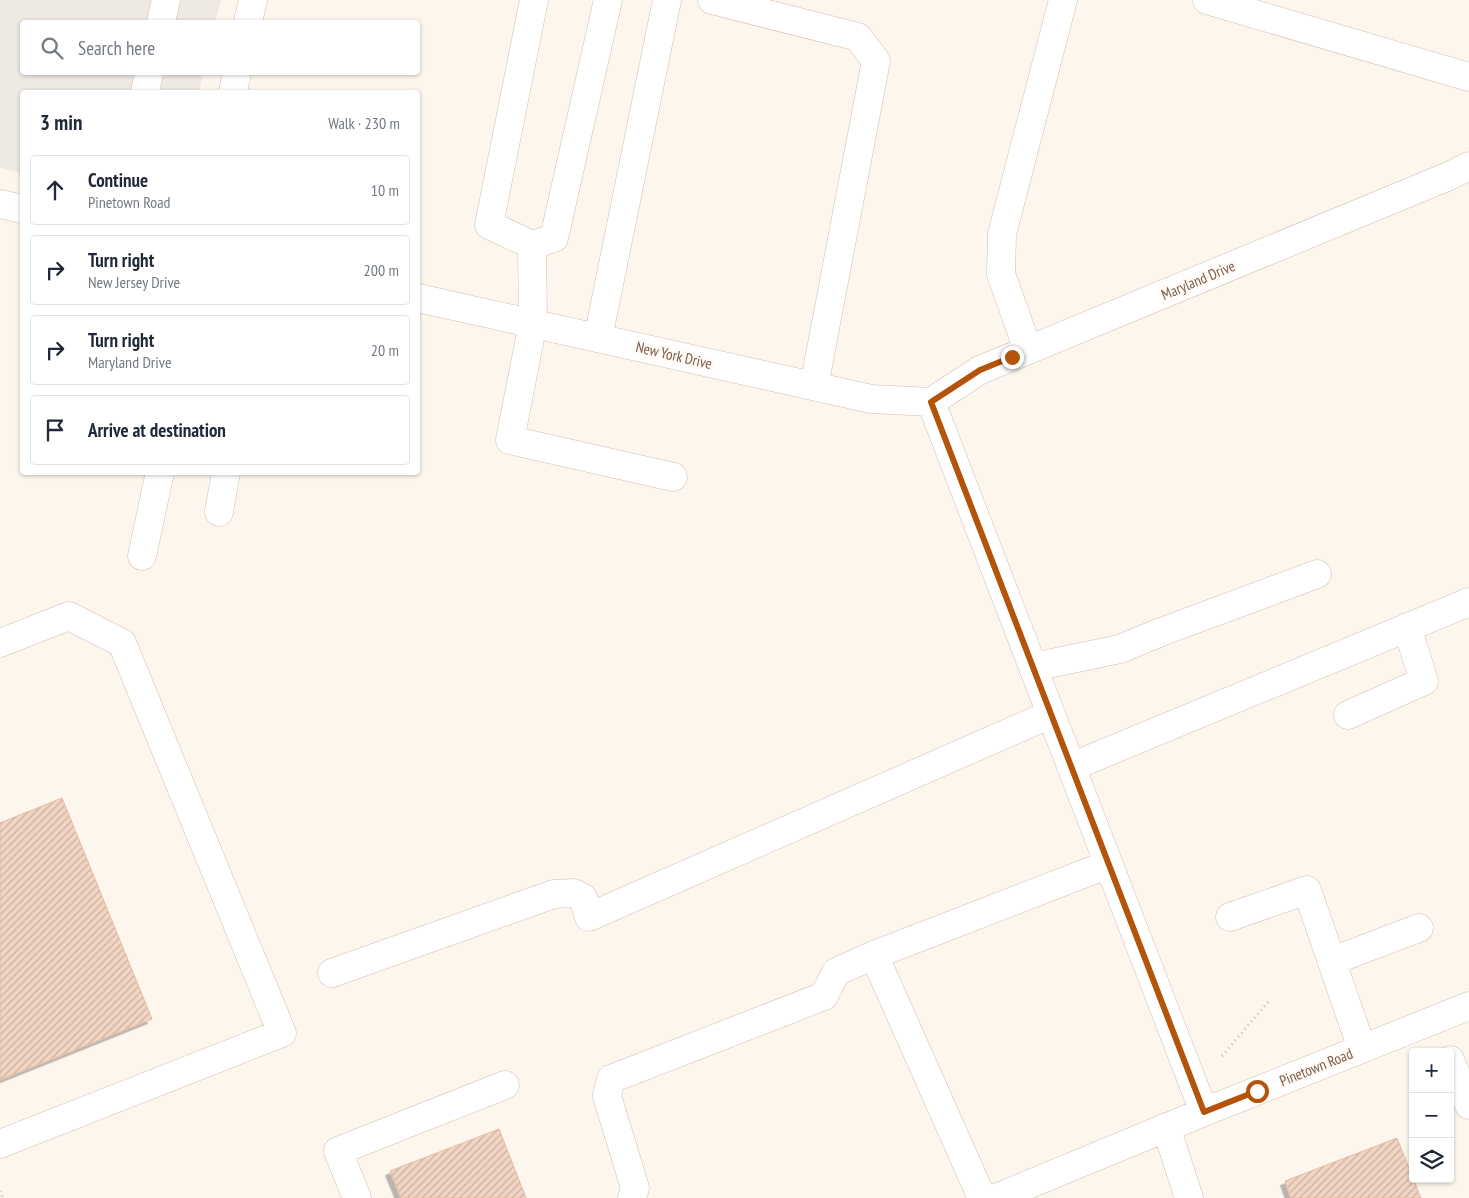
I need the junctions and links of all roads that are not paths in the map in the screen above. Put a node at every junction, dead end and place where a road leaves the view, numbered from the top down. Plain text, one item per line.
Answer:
1 (166, 0) edge
2 (253, 0) edge
3 (534, 0) edge
4 (608, 0) edge
5 (667, 0) edge
6 (712, 0) edge
7 (1063, 0) edge
8 (1207, 0) edge
9 (161, 20) edge
10 (248, 20) edge
11 (148, 75) edge
12 (236, 75) edge
13 (1469, 78) edge
14 (145, 90) edge
15 (233, 90) edge
16 (1469, 166) edge
17 (0, 204) edge
18 (20, 209) edge
19 (532, 245) junction
20 (420, 298) edge
21 (533, 324) junction
22 (598, 338) junction
23 (1028, 350) junction
24 (814, 386) junction
25 (931, 402) junction
26 (159, 475) edge
27 (225, 475) edge
28 (674, 477) dead end
29 (219, 512) dead end
30 (142, 556) dead end
31 (1317, 574) dead end
32 (1469, 602) edge
33 (1407, 627) junction
34 (0, 643) edge
35 (1033, 667) junction
36 (1051, 714) junction
37 (1348, 715) dead end
38 (1071, 767) junction
39 (1108, 864) junction
40 (1230, 916) dead end
41 (1419, 928) dead end
42 (874, 955) junction
43 (1332, 961) junction
44 (332, 973) dead end
45 (1469, 1006) edge
46 (1434, 1020) junction
47 (1445, 1048) edge
48 (1362, 1049) junction
49 (1454, 1069) edge
50 (505, 1085) dead end
51 (1469, 1105) edge
52 (1204, 1112) junction
53 (1166, 1127) junction
54 (0, 1144) edge
55 (357, 1198) edge
56 (632, 1198) edge
57 (982, 1198) edge
58 (996, 1198) edge
59 (1189, 1198) edge

1 - 9 street
2 - 10 street
3 - 19 street
4 - 19 street
5 - 22 street
6 - 24 street
7 - 23 street
8 - 13 street
11 - 14 street
12 - 15 street
16 - 23 street, Maryland Drive
17 - 18 street
19 - 21 street
20 - 21 street, New York Drive
21 - 22 street, New York Drive
21 - 28 street
22 - 24 street, New York Drive
23 - 25 street, Maryland Drive
24 - 25 street, New York Drive
25 - 35 street
26 - 30 street
27 - 29 street
31 - 35 street
32 - 33 street
33 - 37 street
33 - 38 street
34 - 54 street
35 - 36 street
36 - 38 street
36 - 44 street
38 - 39 street
39 - 42 street
39 - 52 street
40 - 43 street
41 - 43 street
42 - 56 street
42 - 57 street
43 - 48 street
45 - 46 street, Pinetown Road
46 - 47 street
46 - 48 street, Pinetown Road
48 - 52 street, Pinetown Road
49 - 51 street
50 - 55 street
52 - 53 street, Pinetown Road
53 - 58 street, Pinetown Road
53 - 59 street

